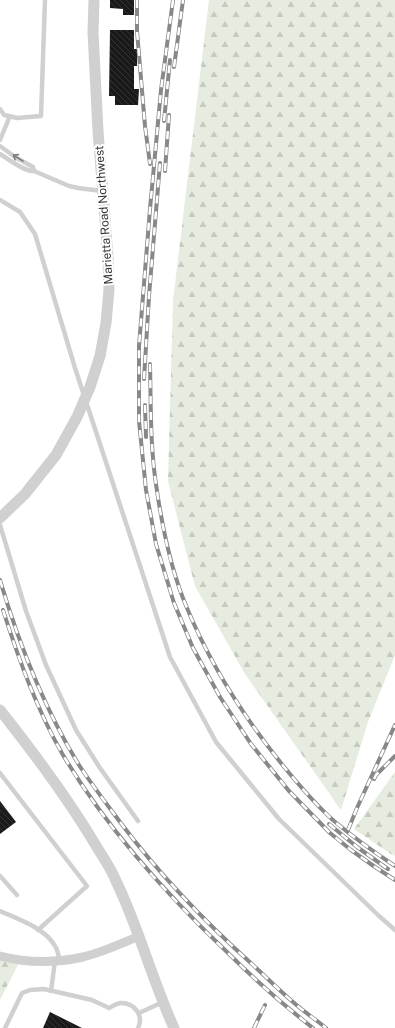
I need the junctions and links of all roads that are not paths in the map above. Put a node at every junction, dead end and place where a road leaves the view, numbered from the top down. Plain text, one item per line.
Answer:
1 (45, 0) edge
2 (94, 0) edge
3 (0, 111) edge
4 (10, 116) junction
5 (0, 140) edge
6 (0, 146) edge
7 (0, 154) edge
8 (34, 171) junction
9 (103, 191) junction
10 (0, 200) edge
11 (0, 518) edge
12 (0, 525) edge
13 (0, 710) edge
14 (0, 773) edge
15 (138, 821) dead end
16 (0, 876) edge
17 (17, 895) dead end
18 (0, 911) edge
19 (38, 930) junction
20 (395, 930) edge
21 (139, 936) junction
22 (0, 956) edge
23 (57, 961) junction
24 (51, 991) junction
25 (163, 1002) junction
26 (139, 1013) junction
27 (5, 1028) edge
28 (138, 1028) edge
29 (174, 1028) edge

1 - 4 lane
2 - 9 street, Marietta Road Northwest
3 - 4 lane
4 - 5 lane
8 -> 6 lane
7 - 8 lane
8 - 9 lane
9 - 11 street, Marietta Road Northwest, bridge
10 - 20 lane
12 - 15 lane
13 - 21 street
14 - 19 lane
16 - 17 lane
18 - 19 lane
19 - 23 lane
21 - 23 street
21 - 25 street
22 - 23 street
23 - 24 lane
24 - 26 lane
24 - 27 lane
25 - 26 lane
25 - 29 street
26 - 28 lane

